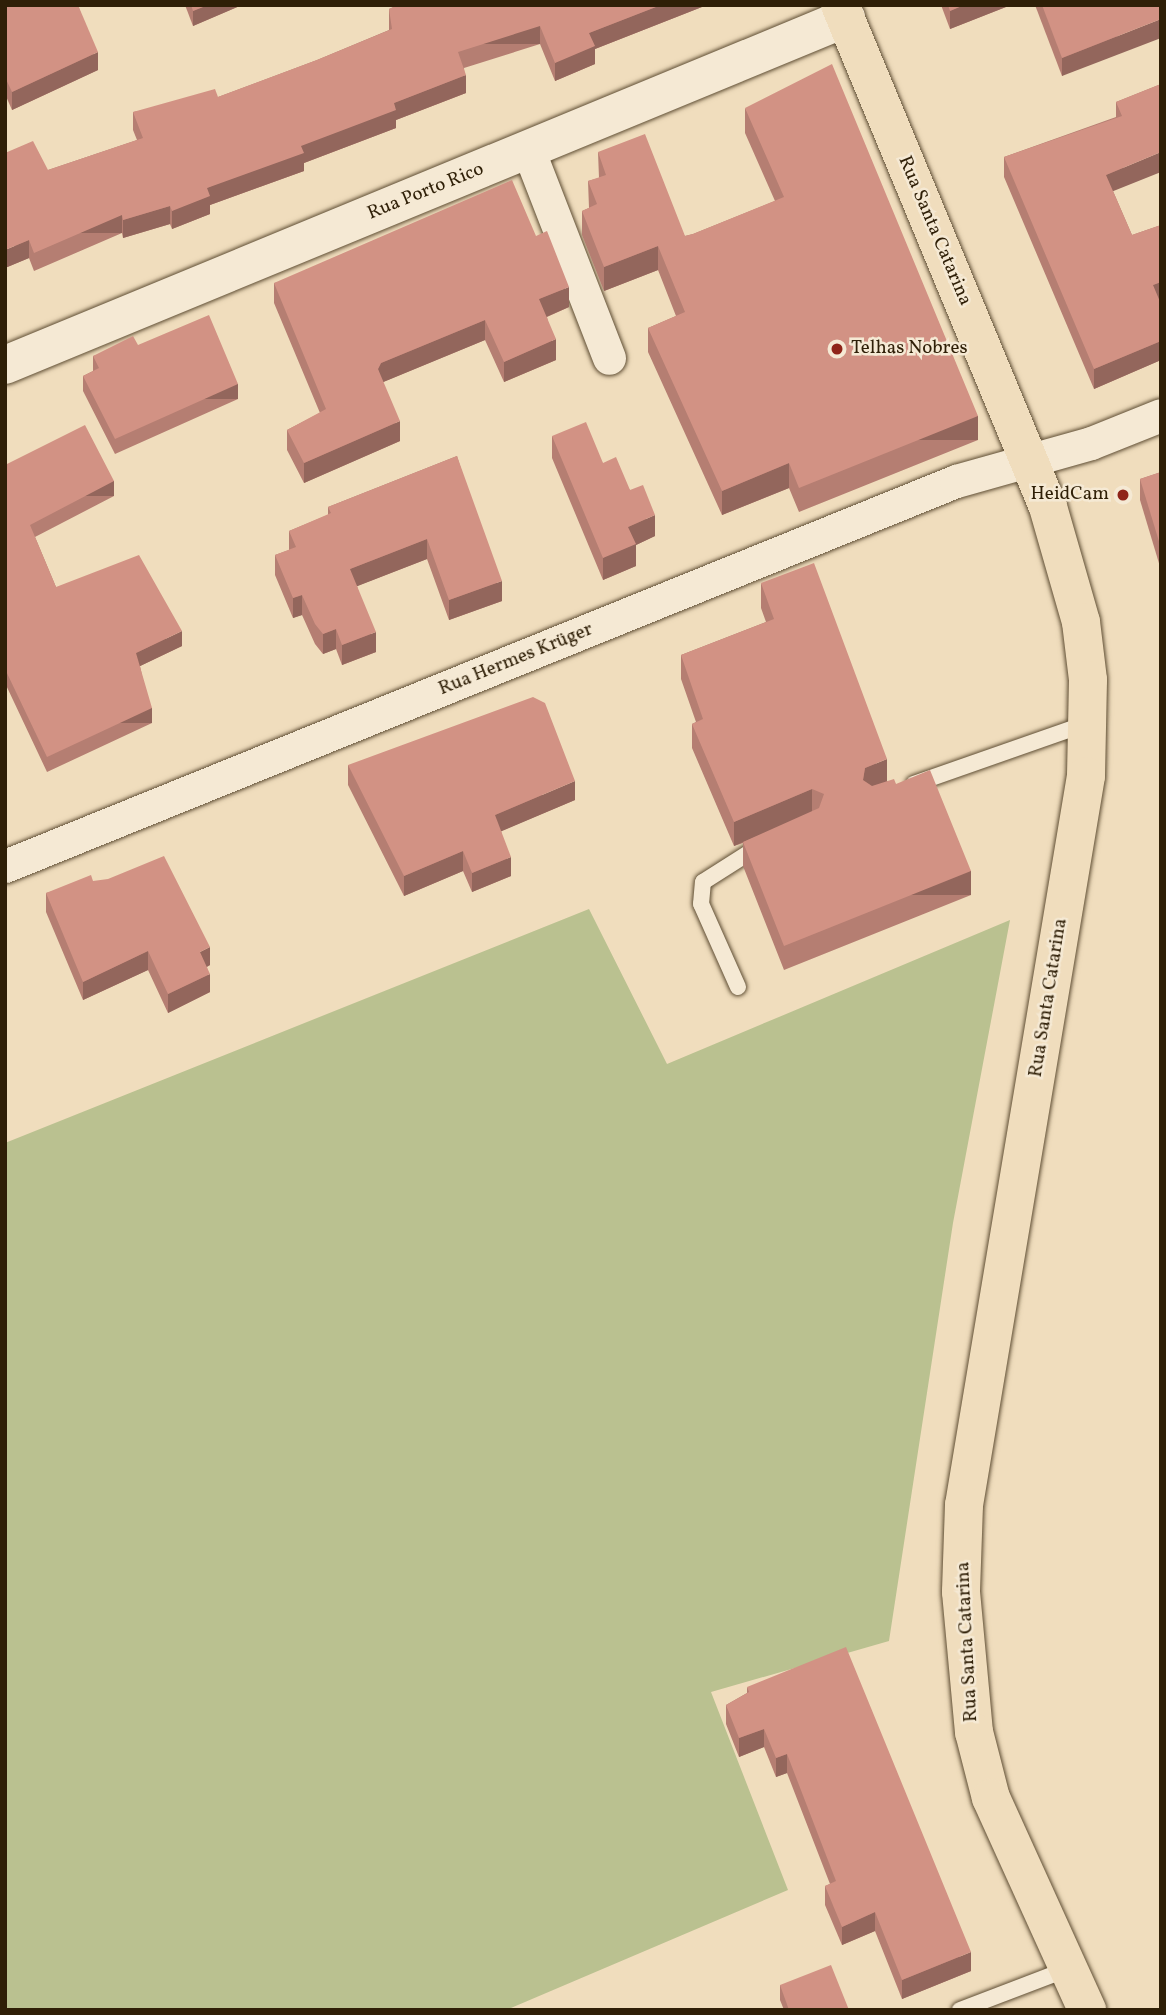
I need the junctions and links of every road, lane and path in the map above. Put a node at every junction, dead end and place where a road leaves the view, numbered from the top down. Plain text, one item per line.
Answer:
1 (843, 12) edge
2 (528, 149) junction
3 (609, 358) dead end
4 (5, 365) edge
5 (1161, 415) edge
6 (1029, 460) junction
7 (1090, 722) junction
8 (897, 791) edge
9 (780, 837) edge
10 (5, 866) edge
11 (738, 987) dead end
12 (1065, 1970) junction
13 (960, 2010) edge
14 (1087, 2010) edge

1 - 2 main road, Rua Porto Rico
1 - 6 main road, Rua Santa Catarina
2 - 3 street
2 - 4 main road, Rua Porto Rico
5 - 6 street, Rua Hermes Krüger
6 - 7 main road, Rua Santa Catarina
6 - 10 street, Rua Hermes Krüger
7 - 8 lane
7 - 12 main road, Rua Santa Catarina
9 - 11 lane
12 - 13 lane
12 - 14 main road, Rua Santa Catarina

